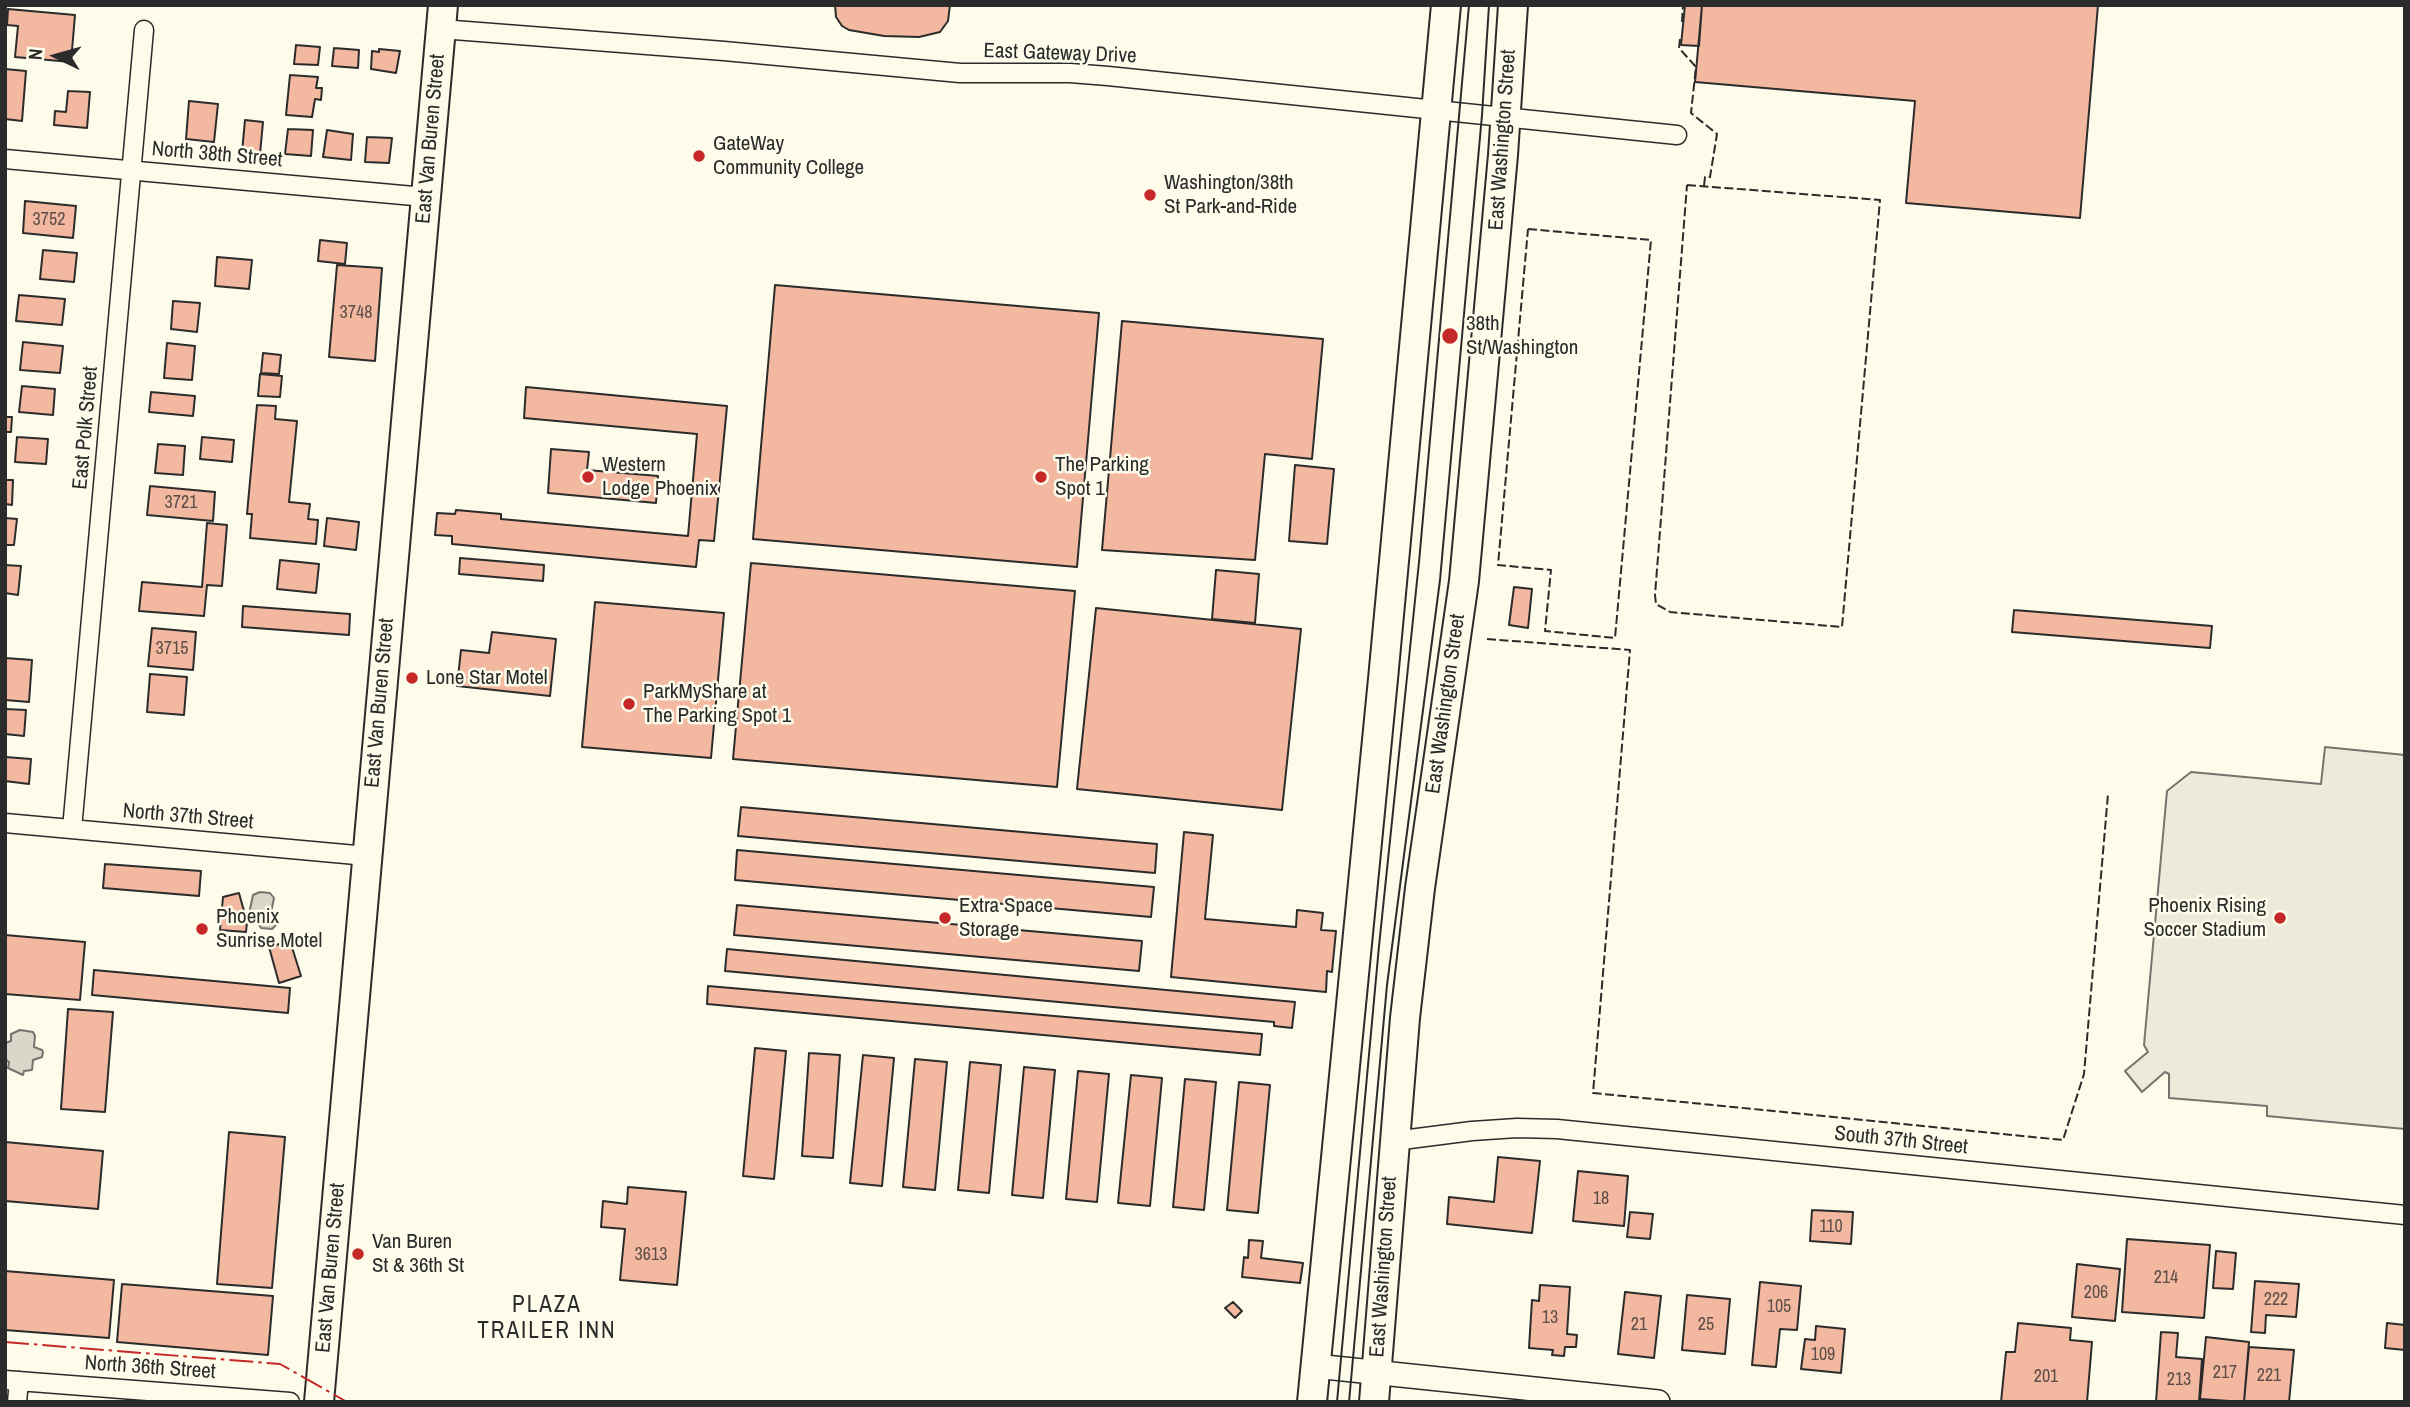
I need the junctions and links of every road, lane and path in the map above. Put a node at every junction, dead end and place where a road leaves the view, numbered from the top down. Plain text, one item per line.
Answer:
1 (1446, 5) edge
2 (1514, 5) edge
3 (442, 17) edge
4 (144, 30) dead end
5 (1436, 111) junction
6 (1505, 117) junction
7 (1677, 135) dead end
8 (5, 159) edge
9 (132, 170) junction
10 (425, 197) junction
11 (5, 823) edge
12 (72, 829) junction
13 (367, 856) junction
14 (1394, 1141) junction
15 (2405, 1215) edge
16 (1315, 1366) junction
17 (1376, 1373) junction
18 (12, 1380) edge
19 (17, 1402) edge
20 (290, 1402) edge
21 (319, 1402) edge
22 (1312, 1402) edge
23 (1374, 1402) edge
24 (1658, 1402) edge

1 - 5 main road
2 - 6 main road, East Washington Street
3 - 5 street, East Gateway Drive
3 - 10 main road, East Van Buren Street
4 - 9 street, East Polk Street
5 - 6 street, East Gateway Drive
5 - 16 main road
6 - 7 street, East Gateway Drive
6 - 14 main road, East Washington Street
8 - 9 street, North 38th Street
9 - 10 street, North 38th Street
9 - 12 street, East Polk Street
10 - 13 main road, East Van Buren Street
11 - 12 street, North 37th Street
12 - 13 street, North 37th Street
13 - 21 main road, East Van Buren Street
14 - 15 street, South 37th Street
14 - 17 main road, East Washington Street
16 - 17 street
16 - 22 main road
17 - 23 main road, East Washington Street
17 - 24 street
18 - 19 street
18 - 20 street, North 36th Street

